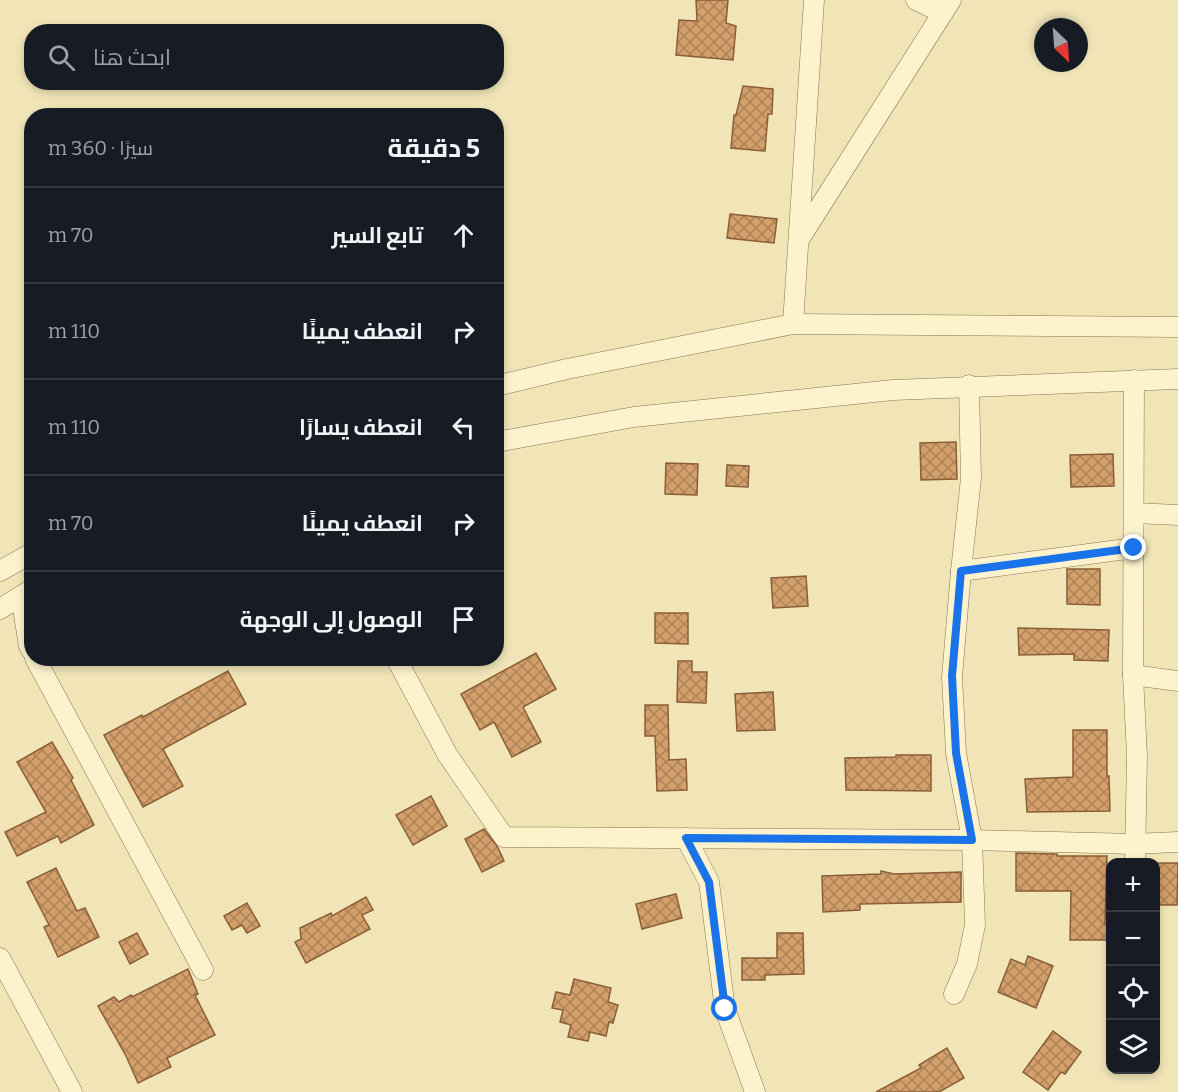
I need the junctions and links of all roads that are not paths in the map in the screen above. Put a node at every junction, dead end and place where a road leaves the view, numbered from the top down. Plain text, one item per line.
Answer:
1 (814, 0) edge
2 (916, 0) edge
3 (947, 7) edge
4 (798, 241) junction
5 (793, 324) junction
6 (1178, 327) edge
7 (1178, 379) edge
8 (1134, 380) junction
9 (504, 384) edge
10 (969, 385) junction
11 (504, 441) edge
12 (1134, 513) junction
13 (1178, 515) edge
14 (1134, 548) junction
15 (24, 558) edge
16 (0, 571) edge
17 (961, 571) junction
18 (24, 594) edge
19 (0, 609) edge
20 (39, 666) edge
21 (400, 666) edge
22 (1133, 675) junction
23 (1178, 681) edge
24 (686, 838) junction
25 (972, 840) junction
26 (1178, 842) edge
27 (1134, 853) edge
28 (0, 958) edge
29 (203, 970) dead end
30 (954, 994) dead end
31 (72, 1092) edge
32 (755, 1092) edge

1 - 4 street
2 - 3 street
3 - 4 street
4 - 5 street
5 - 6 street
5 - 9 street
7 - 8 street
8 - 10 street
8 - 12 street
10 - 11 street
10 - 17 street
12 - 13 street
12 - 14 street
14 - 17 street
14 - 22 street
15 - 16 street
17 - 25 street
18 - 19 street
20 - 29 street
21 - 24 street
22 - 23 street
22 - 27 street
24 - 25 street
24 - 32 street
25 - 27 street
25 - 30 street
26 - 27 street
28 - 31 street

